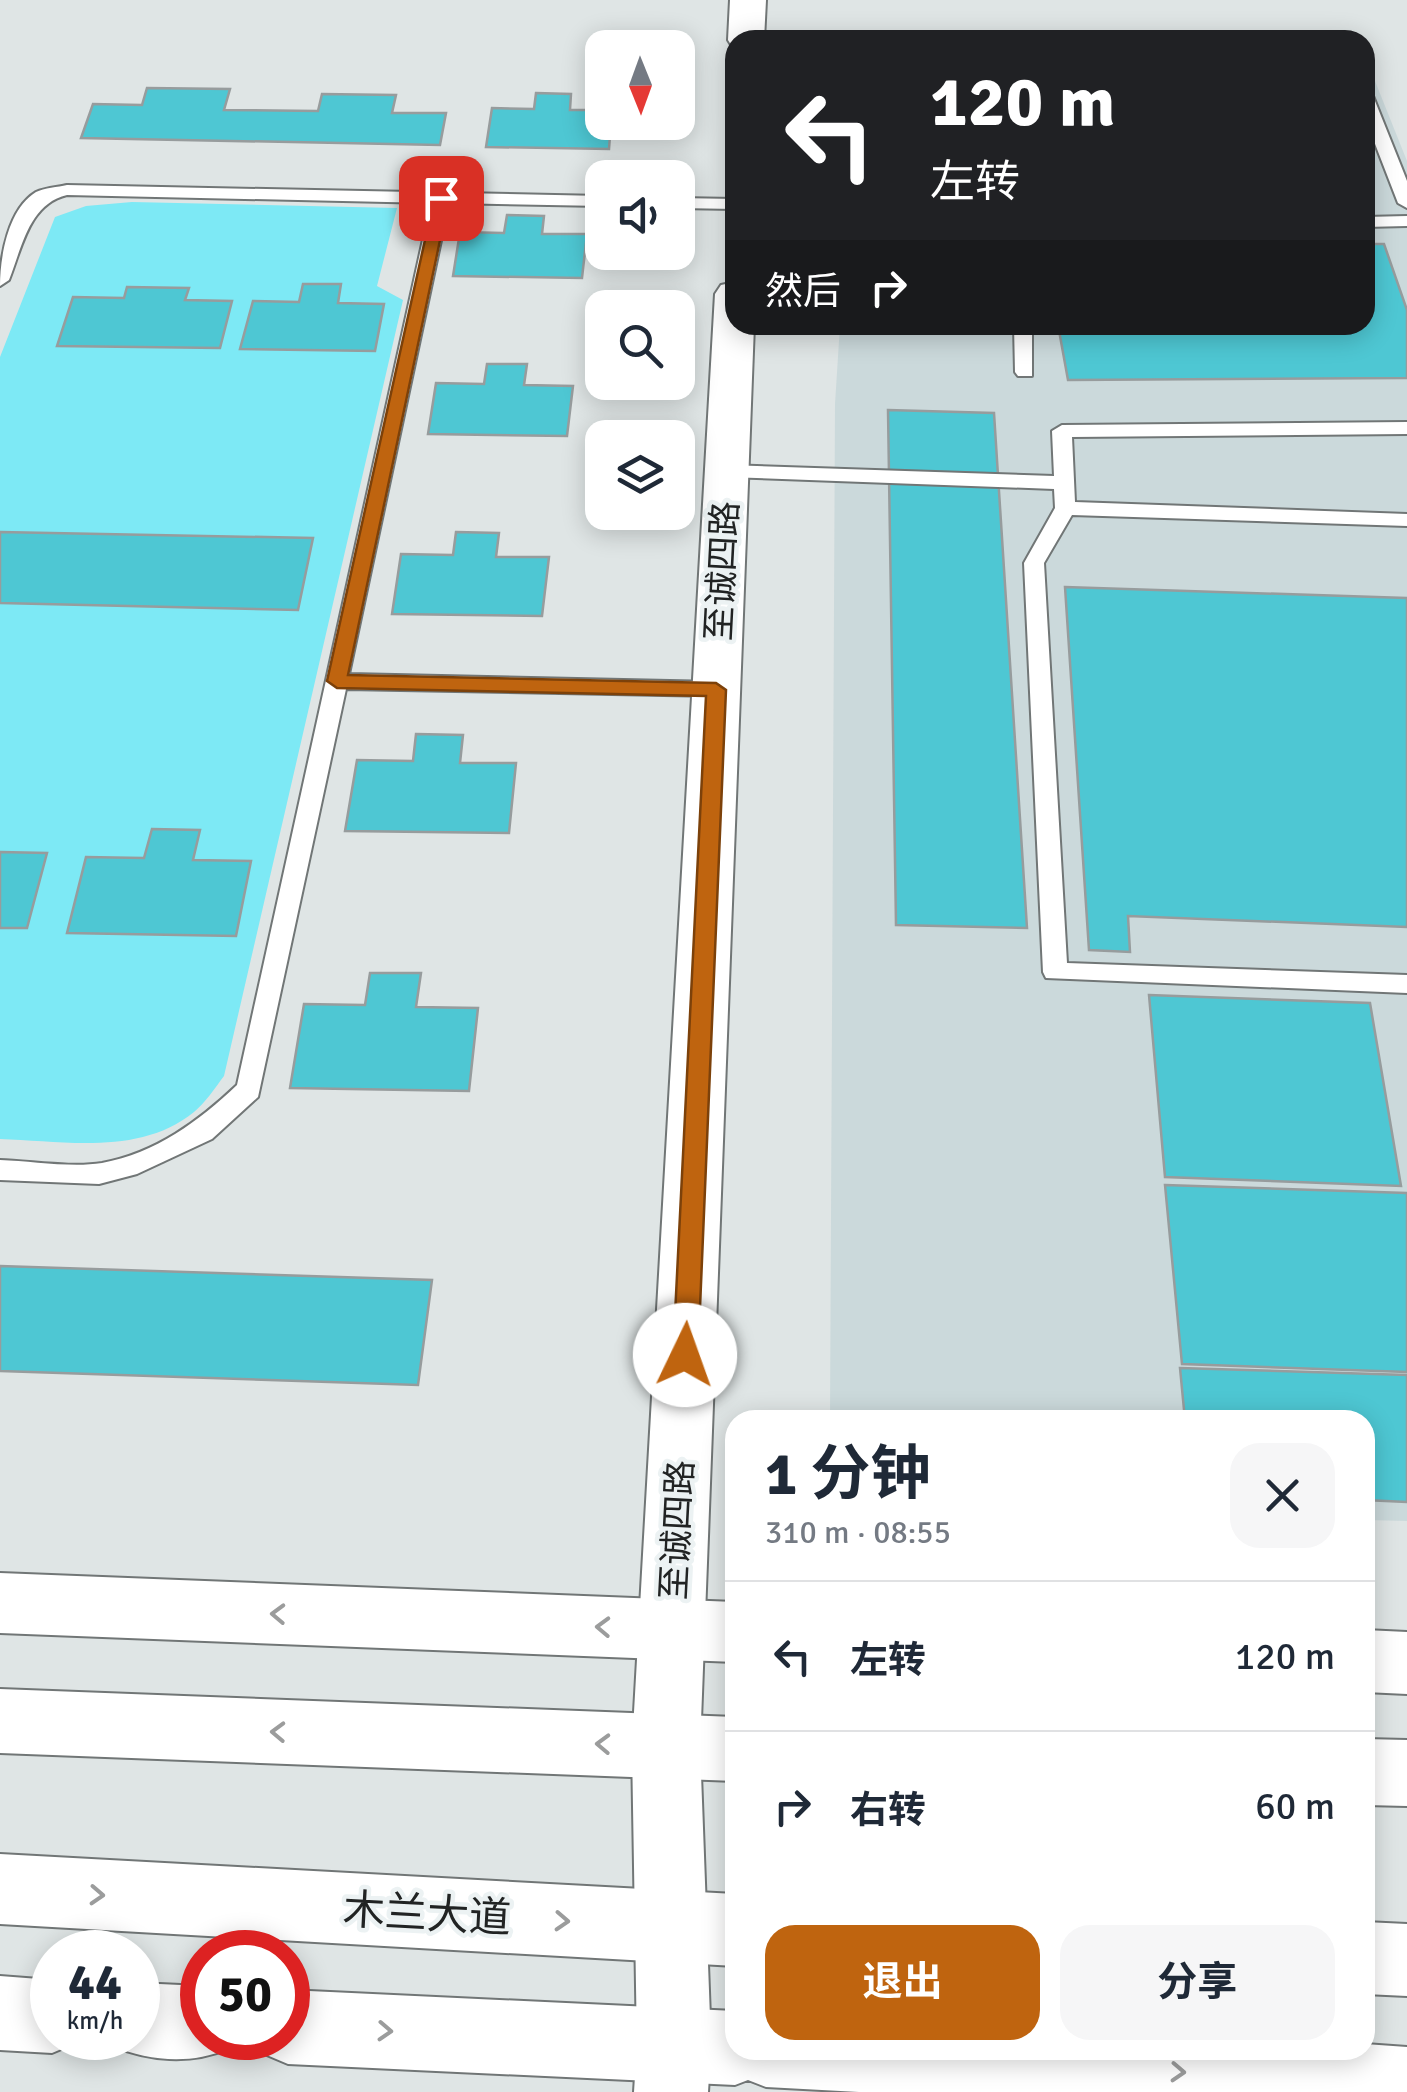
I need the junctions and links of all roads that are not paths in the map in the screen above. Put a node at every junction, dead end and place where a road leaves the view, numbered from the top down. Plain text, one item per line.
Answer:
1 (748, 0) edge
2 (746, 30) edge
3 (1375, 121) edge
4 (441, 198) junction
5 (585, 201) edge
6 (695, 203) edge
7 (1407, 203) edge
8 (725, 204) edge
9 (1407, 221) edge
10 (1375, 222) edge
11 (0, 280) edge
12 (733, 335) edge
13 (1023, 335) edge
14 (1025, 372) dead end
15 (1407, 428) edge
16 (727, 471) junction
17 (1064, 483) junction
18 (1065, 508) junction
19 (1407, 520) edge
20 (337, 681) junction
21 (716, 690) junction
22 (1407, 984) edge
23 (0, 1170) edge
24 (0, 1603) edge
25 (704, 1631) edge
26 (1375, 1662) edge
27 (1407, 1663) edge
28 (0, 1721) edge
29 (666, 1747) junction
30 (725, 1749) edge
31 (1375, 1772) edge
32 (1407, 1774) edge
33 (0, 1889) edge
34 (702, 1929) edge
35 (1375, 1958) edge
36 (1407, 1960) edge
37 (0, 2013) edge
38 (30, 2015) edge
39 (310, 2029) edge
40 (955, 2060) edge
41 (693, 2062) edge
42 (1407, 2084) edge

1 - 2 main road
3 - 7 lane
4 - 5 lane
4 - 11 lane
4 - 20 lane
6 - 8 lane
9 - 10 lane
12 - 16 main road, 至诚四路
13 - 14 lane
15 - 17 lane
16 - 17 lane
16 - 21 main road, 至诚四路
17 - 18 lane
18 - 19 lane
18 - 22 lane
20 - 21 lane
20 - 23 lane
21 - 25 main road, 至诚四路
25 -> 24 main road
25 - 29 main road, 至诚四路
26 - 27 main road
29 -> 28 main road
29 - 30 main road
29 - 34 main road, 至诚四路
31 - 32 main road
33 -> 34 main road, 木兰大道
34 - 41 main road, 至诚四路
35 - 36 main road
37 - 38 main road
39 -> 41 main road
40 -> 42 main road

